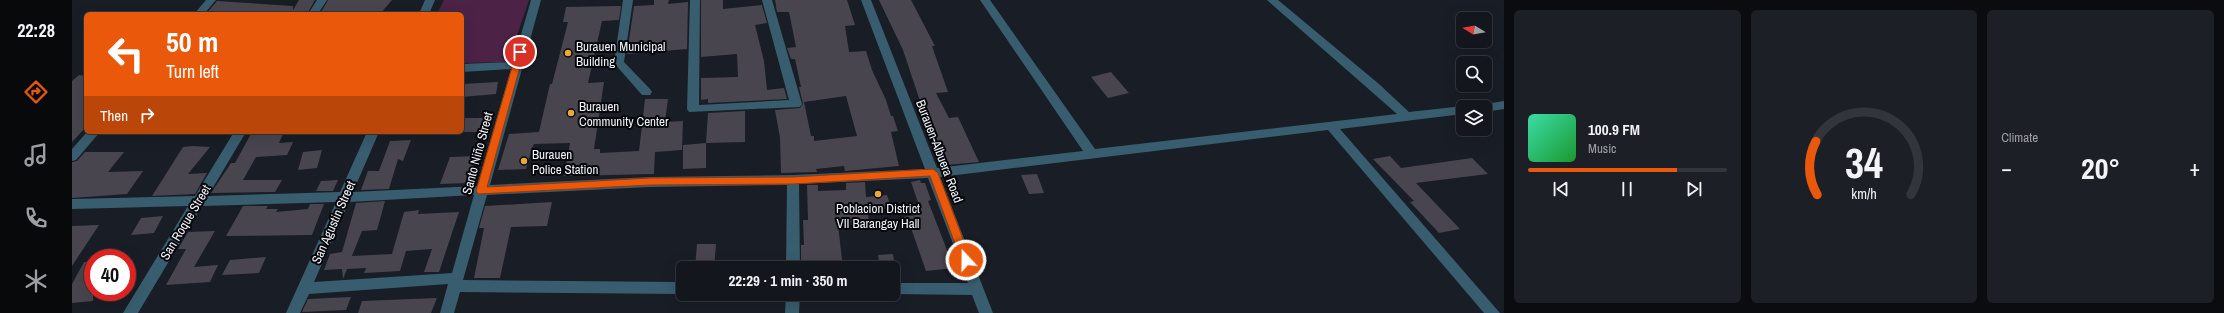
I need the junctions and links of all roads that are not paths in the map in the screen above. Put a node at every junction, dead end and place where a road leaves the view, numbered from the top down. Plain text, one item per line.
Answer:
1 (211, 0) edge
2 (322, 0) edge
3 (430, 0) edge
4 (536, 0) edge
5 (628, 0) edge
6 (695, 0) edge
7 (767, 0) edge
8 (866, 0) edge
9 (985, 0) edge
10 (1272, 0) edge
11 (201, 12) edge
12 (314, 12) edge
13 (425, 12) edge
14 (516, 65) junction
15 (464, 68) edge
16 (646, 92) dead end
17 (1504, 105) edge
18 (1492, 107) edge
19 (1456, 111) edge
20 (1407, 117) junction
21 (1332, 127) junction
22 (92, 134) edge
23 (239, 134) edge
24 (372, 134) edge
25 (1092, 153) junction
26 (72, 157) edge
27 (933, 173) junction
28 (793, 180) junction
29 (481, 191) junction
30 (344, 197) junction
31 (197, 202) junction
32 (72, 204) edge
33 (793, 261) edge
34 (456, 282) junction
35 (304, 288) junction
36 (676, 288) edge
37 (900, 289) edge
38 (977, 289) junction
39 (793, 301) edge
40 (130, 313) edge
41 (293, 313) edge
42 (447, 313) edge
43 (792, 313) edge
44 (986, 313) edge
45 (1493, 313) edge

1 - 11 street
2 - 12 street
3 - 13 street
4 - 14 street, Santo Niño Street
5 - 16 street
6 - 7 street
8 - 27 street, Burauen-Albuera Road
9 - 25 street
10 - 20 street
14 - 15 street
14 - 29 street, Santo Niño Street
17 - 18 street
19 - 20 street
20 - 21 street
21 - 25 street
21 - 45 street
22 - 26 street
23 - 31 street, San Roque Street
24 - 30 street, San Agustin Street
25 - 27 street
27 - 28 street
27 - 38 street, Burauen-Albuera Road
28 - 29 street
28 - 33 street
29 - 30 street
29 - 34 street, Santo Niño Street
30 - 31 street
30 - 35 street, San Agustin Street
31 - 32 street
31 - 40 street, San Roque Street
34 - 35 street
34 - 36 street
34 - 42 street, Santo Niño Street
35 - 41 street, San Agustin Street
37 - 38 street
38 - 44 street, Burauen-Albuera Road
39 - 43 street

